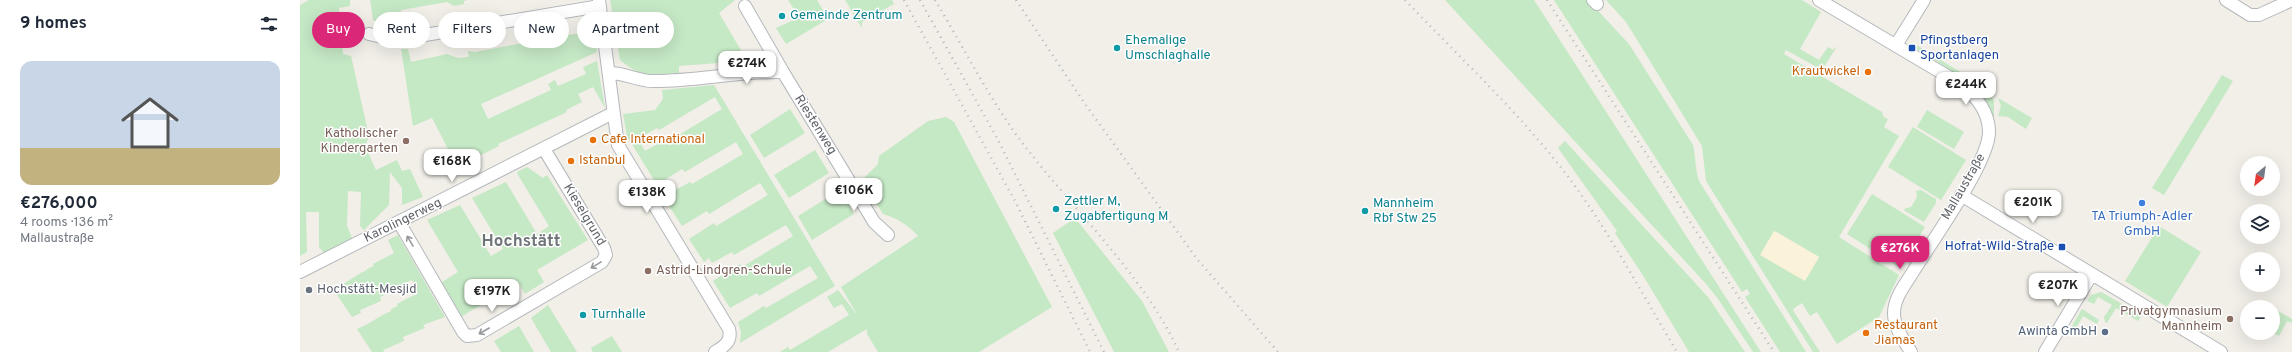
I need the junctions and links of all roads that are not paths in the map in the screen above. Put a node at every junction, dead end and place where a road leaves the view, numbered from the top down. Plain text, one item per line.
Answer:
1 (1819, 0) edge
2 (1924, 0) edge
3 (2226, 0) edge
4 (2292, 0) edge
5 (600, 3) edge
6 (745, 6) dead end
7 (369, 34) dead end
8 (1896, 45) junction
9 (784, 72) junction
10 (610, 73) junction
11 (613, 114) junction
12 (544, 149) junction
13 (1961, 195) junction
14 (399, 222) junction
15 (888, 235) dead end
16 (300, 272) edge
17 (2092, 274) junction
18 (2216, 351) edge
19 (715, 352) edge
20 (1911, 352) edge
21 (2045, 352) edge

1 - 8 street, Mallaustraße
2 - 8 street
3 - 4 street
5 - 7 street
5 - 10 street
6 - 9 street, Riestenweg
8 - 13 street, Mallaustraße
9 - 10 street
9 - 15 street, Riestenweg
10 - 11 street
11 - 12 street, Karolingerweg
11 - 19 street
12 - 14 street, Karolingerweg
12 -> 14 street, Kieselgrund
13 - 17 street
13 - 20 street, Mallaustraße
14 - 16 street, Karolingerweg
17 - 18 street
17 - 21 street

